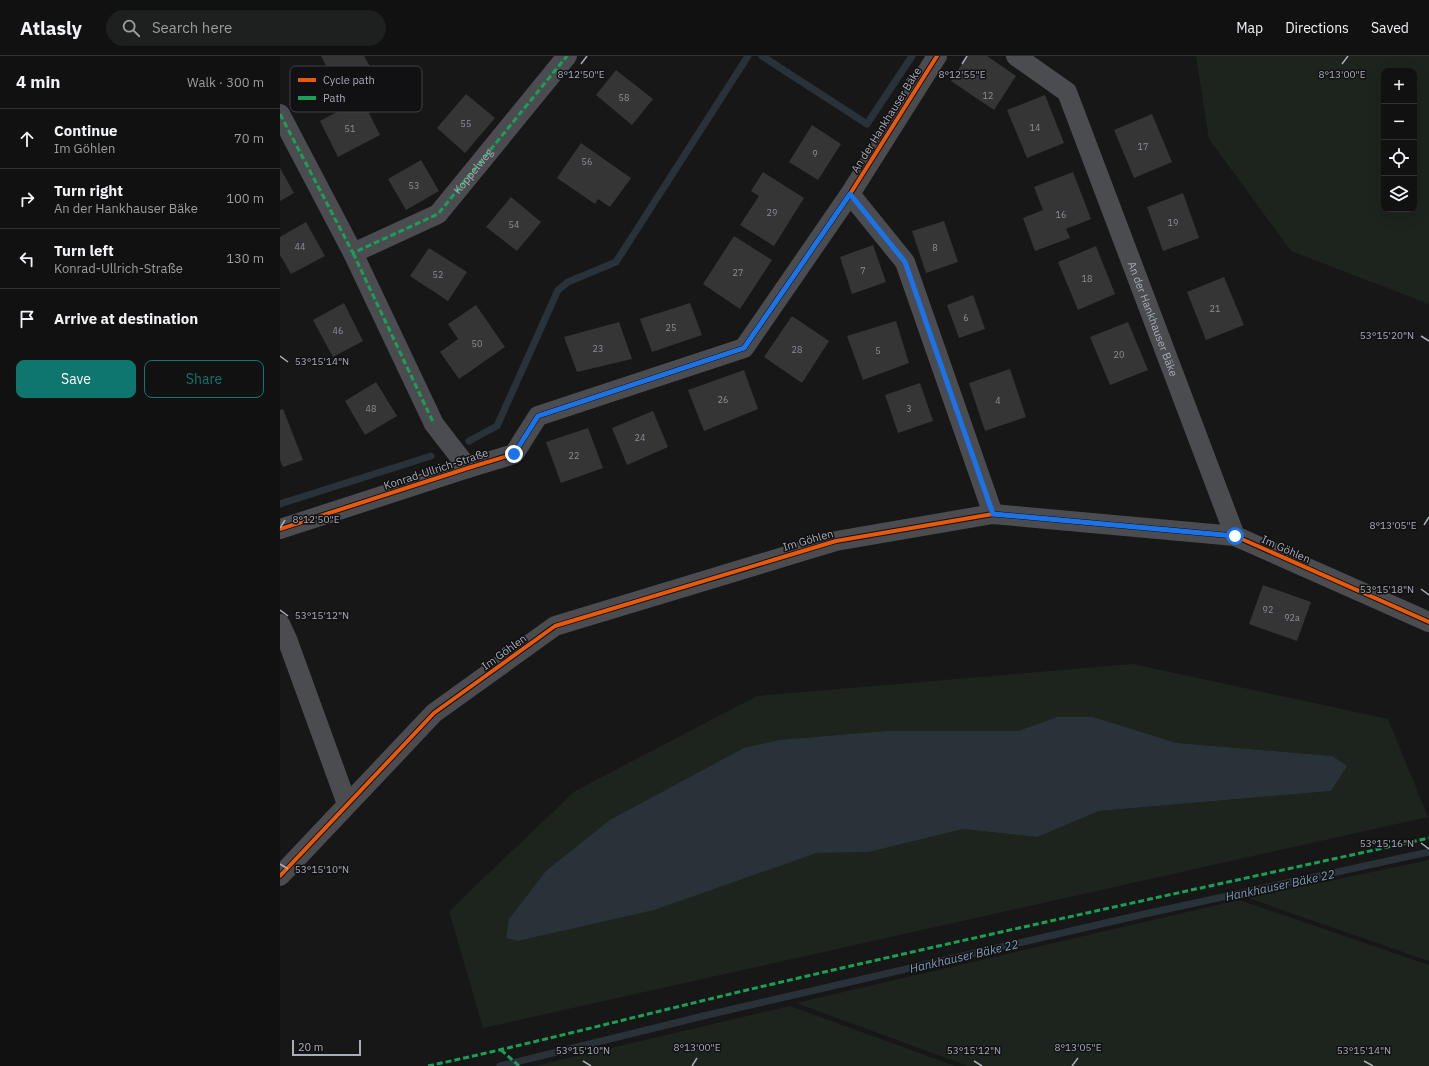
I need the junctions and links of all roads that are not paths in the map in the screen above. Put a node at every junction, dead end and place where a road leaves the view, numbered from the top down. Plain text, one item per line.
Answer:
1 (566, 56) edge
2 (937, 56) edge
3 (1016, 56) edge
4 (280, 114) edge
5 (850, 194) junction
6 (353, 253) junction
7 (468, 468) junction
8 (993, 514) junction
9 (280, 530) edge
10 (1235, 536) junction
11 (1429, 622) edge
12 (282, 635) edge
13 (347, 804) junction
14 (280, 876) edge

1 - 6 street, Koppelweg
2 - 5 street, An der Hankhauser Bäke
3 - 10 street, An der Hankhauser Bäke
4 - 6 street
5 - 7 street, Konrad-Ullrich-Straße
5 - 8 street
6 - 7 street
7 - 9 street, Konrad-Ullrich-Straße
8 - 10 street, Im Göhlen
8 - 13 street, Im Göhlen
10 - 11 street, Im Göhlen
12 - 13 street
13 - 14 street, Im Göhlen

